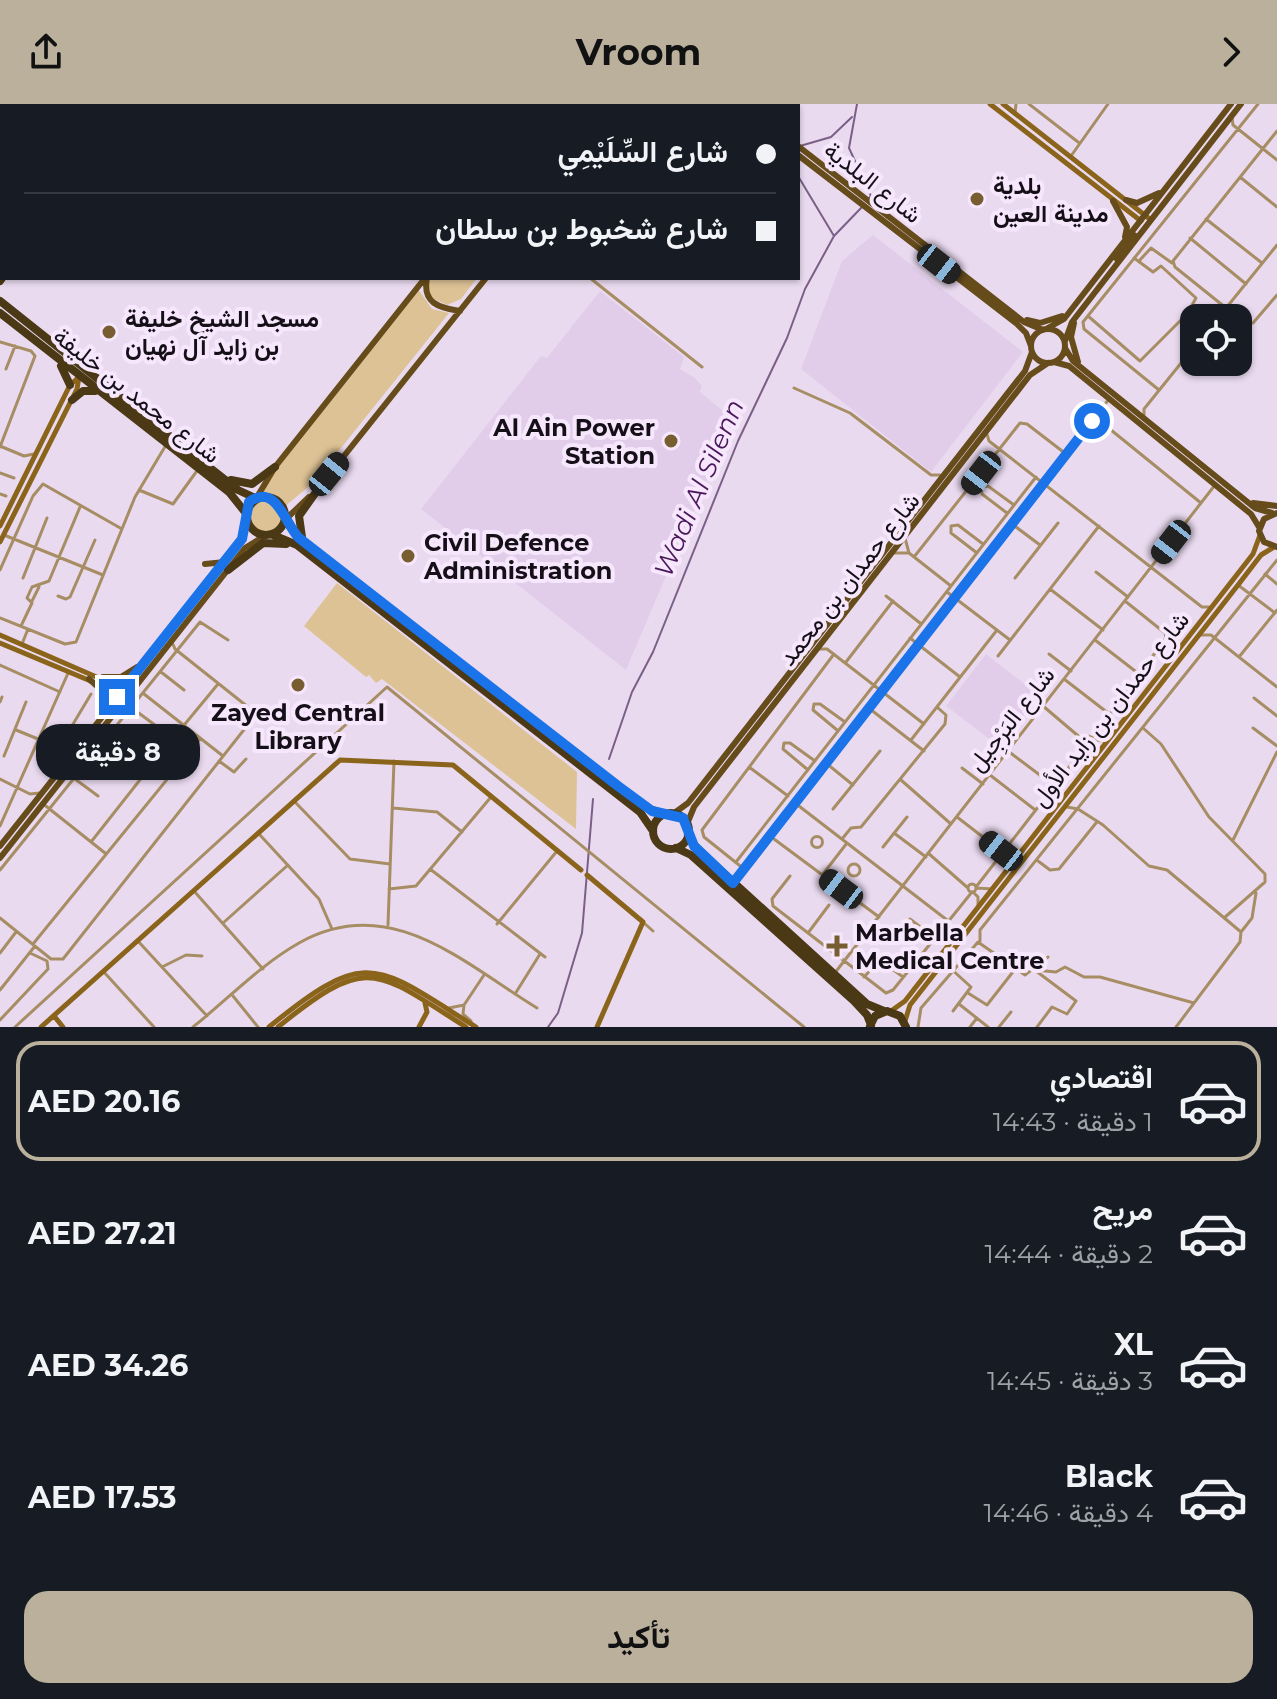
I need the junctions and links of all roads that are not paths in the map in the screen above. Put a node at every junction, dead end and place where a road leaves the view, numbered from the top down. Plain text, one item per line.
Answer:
1 (990, 104) edge
2 (1016, 104) edge
3 (1029, 104) edge
4 (1108, 104) edge
5 (1231, 104) edge
6 (1241, 104) edge
7 (1258, 104) edge
8 (1005, 105) edge
9 (1015, 113) junction
10 (1232, 116) junction
11 (1225, 126) junction
12 (1236, 127) junction
13 (1277, 131) edge
14 (1078, 142) junction
15 (800, 148) edge
16 (1263, 149) junction
17 (1072, 153) junction
18 (800, 156) edge
19 (1277, 160) edge
20 (1064, 161) junction
21 (813, 163) junction
22 (1087, 169) junction
23 (1181, 169) junction
24 (1240, 177) junction
25 (1165, 188) junction
26 (1126, 200) junction
27 (1113, 201) junction
28 (1277, 207) edge
29 (882, 215) junction
30 (1206, 219) junction
31 (1147, 220) junction
32 (1190, 238) junction
33 (1277, 245) edge
34 (1119, 247) junction
35 (1135, 260) junction
36 (1173, 263) junction
37 (1262, 263) junction
38 (1115, 266) junction
39 (424, 280) edge
40 (426, 280) edge
41 (484, 280) edge
42 (593, 280) edge
43 (1246, 284) junction
44 (0, 292) edge
45 (1277, 295) edge
46 (0, 304) edge
47 (1221, 304) edge
48 (1229, 304) edge
49 (1071, 309) junction
50 (11, 310) junction
51 (460, 311) junction
52 (0, 313) edge
53 (1013, 313) junction
54 (1088, 315) junction
55 (1076, 318) junction
56 (1253, 323) dead end
57 (31, 326) junction
58 (1044, 329) junction
59 (0, 342) edge
60 (36, 342) junction
61 (1065, 344) junction
62 (15, 346) junction
63 (1032, 349) junction
64 (56, 358) junction
65 (77, 362) junction
66 (1051, 362) junction
67 (1180, 364) edge
68 (702, 367) dead end
69 (1082, 368) junction
70 (6, 369) dead end
71 (79, 377) junction
72 (70, 385) junction
73 (794, 388) dead end
74 (1159, 390) junction
75 (98, 391) junction
76 (1110, 399) junction
77 (72, 400) junction
78 (130, 404) junction
79 (1144, 409) junction
80 (1134, 411) junction
81 (1095, 417) junction
82 (1145, 419) junction
83 (987, 430) junction
84 (989, 441) junction
85 (977, 443) junction
86 (0, 447) edge
87 (166, 448) junction
88 (999, 449) junction
89 (37, 453) junction
90 (1066, 454) junction
91 (24, 456) junction
92 (31, 466) junction
93 (275, 467) junction
94 (199, 468) junction
95 (0, 473) edge
96 (931, 475) junction
97 (943, 475) junction
98 (1036, 477) junction
99 (14, 478) dead end
100 (223, 478) junction
101 (1044, 483) junction
102 (321, 485) junction
103 (1215, 485) junction
104 (934, 487) junction
105 (138, 490) junction
106 (0, 494) edge
107 (6, 496) dead end
108 (256, 498) junction
109 (1244, 500) junction
110 (1201, 503) junction
111 (1014, 505) junction
112 (1277, 506) edge
113 (80, 507) junction
114 (1007, 513) junction
115 (1274, 513) edge
116 (246, 516) junction
117 (47, 518) dead end
118 (286, 520) junction
119 (943, 520) junction
120 (1058, 523) dead end
121 (1012, 524) junction
122 (0, 526) edge
123 (951, 526) junction
124 (1099, 526) junction
125 (996, 528) junction
126 (122, 529) junction
127 (1260, 531) junction
128 (1004, 534) junction
129 (4, 535) junction
130 (270, 535) junction
131 (906, 535) junction
132 (15, 539) junction
133 (95, 540) dead end
134 (0, 542) edge
135 (308, 544) junction
136 (983, 544) junction
137 (1040, 545) junction
138 (35, 547) junction
139 (1276, 547) edge
140 (909, 553) junction
141 (977, 553) junction
142 (890, 555) junction
143 (312, 556) junction
144 (60, 557) junction
145 (914, 557) junction
146 (1277, 560) edge
147 (205, 564) dead end
148 (82, 566) junction
149 (226, 566) junction
150 (1151, 567) junction
151 (0, 570) edge
152 (1096, 572) dead end
153 (1265, 574) junction
154 (103, 575) junction
155 (23, 578) dead end
156 (1015, 578) dead end
157 (1277, 584) edge
158 (1238, 585) junction
159 (951, 586) junction
160 (1050, 589) junction
161 (947, 592) junction
162 (1249, 594) junction
163 (58, 596) dead end
164 (886, 596) dead end
165 (955, 598) junction
166 (1127, 599) junction
167 (893, 601) junction
168 (1213, 606) junction
169 (1202, 607) junction
170 (1276, 612) edge
171 (0, 618) edge
172 (1206, 621) junction
173 (921, 624) junction
174 (21, 626) junction
175 (28, 629) junction
176 (997, 630) junction
177 (1103, 630) junction
178 (0, 634) edge
179 (1199, 635) junction
180 (1213, 637) junction
181 (825, 638) junction
182 (910, 638) junction
183 (228, 640) dead end
184 (1010, 640) junction
185 (1095, 640) junction
186 (172, 641) junction
187 (0, 643) edge
188 (22, 644) junction
189 (918, 645) junction
190 (163, 646) junction
191 (816, 649) junction
192 (827, 649) junction
193 (176, 650) junction
194 (834, 654) junction
195 (1049, 654) dead end
196 (998, 656) dead end
197 (149, 657) junction
198 (1239, 657) junction
199 (845, 663) junction
200 (0, 665) edge
201 (69, 671) junction
202 (1071, 671) junction
203 (161, 672) junction
204 (1139, 674) junction
205 (103, 677) junction
206 (960, 677) junction
207 (89, 679) junction
208 (1064, 679) junction
209 (218, 684) junction
210 (874, 685) junction
211 (1277, 687) edge
212 (122, 690) junction
213 (184, 690) dead end
214 (882, 691) junction
215 (60, 692) junction
216 (132, 692) junction
217 (91, 694) dead end
218 (143, 694) junction
219 (1254, 698) dead end
220 (26, 702) dead end
221 (1043, 706) junction
222 (937, 707) junction
223 (132, 708) junction
224 (869, 708) junction
225 (1108, 713) junction
226 (1277, 716) edge
227 (845, 722) junction
228 (924, 724) junction
229 (184, 726) junction
230 (92, 728) junction
231 (1143, 728) junction
232 (1253, 728) dead end
233 (15, 729) junction
234 (838, 731) junction
235 (38, 739) junction
236 (200, 739) junction
237 (61, 740) junction
238 (107, 740) junction
239 (911, 740) junction
240 (1088, 740) junction
241 (82, 741) junction
242 (1107, 741) junction
243 (826, 746) junction
244 (1277, 746) edge
245 (880, 751) dead end
246 (924, 751) junction
247 (1008, 751) junction
248 (835, 752) junction
249 (1277, 752) edge
250 (4, 756) dead end
251 (71, 756) junction
252 (223, 756) junction
253 (129, 757) dead end
254 (246, 759) dead end
255 (1093, 760) junction
256 (51, 761) dead end
257 (219, 761) junction
258 (394, 761) junction
259 (815, 761) junction
260 (826, 763) junction
261 (749, 767) junction
262 (962, 768) dead end
263 (808, 770) junction
264 (990, 775) junction
265 (75, 778) junction
266 (0, 779) edge
267 (901, 780) junction
268 (983, 784) junction
269 (853, 785) junction
270 (1053, 785) junction
271 (17, 787) junction
272 (43, 792) junction
273 (30, 794) junction
274 (1075, 794) junction
275 (98, 796) dead end
276 (788, 796) junction
277 (491, 797) junction
278 (292, 800) junction
279 (42, 803) junction
280 (795, 803) junction
281 (33, 804) junction
282 (392, 808) junction
283 (1064, 808) junction
284 (49, 809) junction
285 (833, 809) dead end
286 (1034, 809) junction
287 (1078, 809) junction
288 (669, 814) junction
289 (907, 817) dead end
290 (957, 817) junction
291 (1096, 823) junction
292 (687, 824) junction
293 (951, 824) junction
294 (0, 826) edge
295 (830, 830) junction
296 (653, 831) junction
297 (257, 832) junction
298 (462, 832) junction
299 (894, 833) junction
300 (688, 835) junction
301 (774, 839) dead end
302 (842, 839) junction
303 (822, 840) dead end
304 (1233, 840) junction
305 (91, 842) junction
306 (847, 843) junction
307 (0, 846) edge
308 (883, 847) dead end
309 (676, 848) junction
310 (557, 851) junction
311 (1001, 851) junction
312 (105, 853) junction
313 (927, 855) junction
314 (0, 858) edge
315 (866, 858) junction
316 (1038, 861) junction
317 (736, 862) junction
318 (390, 864) junction
319 (288, 865) junction
320 (859, 867) dead end
321 (430, 869) junction
322 (744, 869) junction
323 (0, 870) edge
324 (581, 870) joint
325 (823, 874) junction
326 (587, 875) joint
327 (790, 876) dead end
328 (733, 883) junction
329 (903, 886) junction
330 (972, 888) junction
331 (193, 889) junction
332 (389, 889) junction
333 (992, 889) junction
334 (1256, 893) junction
335 (829, 905) dead end
336 (978, 908) junction
337 (879, 917) junction
338 (0, 918) edge
339 (1224, 918) junction
340 (910, 919) dead end
341 (947, 920) junction
342 (643, 922) junction
343 (223, 923) junction
344 (497, 924) junction
345 (388, 926) junction
346 (332, 929) junction
347 (653, 931) dead end
348 (16, 932) junction
349 (1241, 932) junction
350 (808, 933) junction
351 (934, 937) junction
352 (137, 940) junction
353 (980, 941) junction
354 (34, 945) junction
355 (0, 953) edge
356 (30, 953) junction
357 (202, 956) dead end
358 (947, 957) junction
359 (1048, 957) dead end
360 (845, 961) junction
361 (162, 967) junction
362 (949, 967) junction
363 (939, 968) junction
364 (1016, 968) junction
365 (263, 969) junction
366 (1034, 970) junction
367 (103, 971) junction
368 (955, 972) junction
369 (484, 975) junction
370 (834, 975) junction
371 (864, 977) junction
372 (903, 977) junction
373 (0, 990) edge
374 (413, 993) junction
375 (968, 993) junction
376 (515, 994) junction
377 (233, 996) junction
378 (437, 1002) junction
379 (1194, 1003) junction
380 (959, 1004) junction
381 (464, 1005) junction
382 (537, 1008) dead end
383 (888, 1011) junction
384 (953, 1011) dead end
385 (1011, 1012) dead end
386 (426, 1015) junction
387 (54, 1016) junction
388 (207, 1016) junction
389 (452, 1018) junction
390 (977, 1018) junction
391 (0, 1020) edge
392 (905, 1024) edge
393 (1039, 1025) edge
394 (870, 1026) edge
395 (15, 1027) edge
396 (41, 1027) edge
397 (63, 1027) edge
398 (154, 1027) edge
399 (193, 1027) edge
400 (258, 1027) edge
401 (269, 1027) edge
402 (278, 1027) edge
403 (419, 1027) edge
404 (466, 1027) edge
405 (476, 1027) edge
406 (597, 1027) edge
407 (804, 1027) edge
408 (918, 1027) edge
409 (970, 1027) edge
410 (988, 1027) edge
411 (999, 1027) edge
412 (1045, 1027) edge
413 (1176, 1027) edge

1 - 20 main road
2 - 8 street
2 - 9 street
3 - 14 street
4 - 14 street
5 - 23 main road
6 - 10 main road
7 - 12 street
8 - 9 main road
9 - 17 main road
10 - 11 main road
10 - 12 street
11 - 12 street
11 - 31 main road
12 - 16 street
12 - 35 street
13 - 16 street
14 - 17 street
15 - 21 main road, شارع البلدية
16 - 19 street
16 - 24 street
17 - 22 main road
18 - 21 main road, شارع البلدية
20 - 22 main road
20 - 27 main road
21 - 29 main road, شارع البلدية
22 - 26 main road
23 - 25 main road
23 - 31 main road
24 - 28 street
24 - 30 street
25 - 26 main road
25 - 31 main road
26 - 31 main road
27 - 31 main road
27 - 34 main road
29 - 53 main road, شارع البلدية
29 - 63 main road, شارع البلدية
30 - 32 street
30 - 37 street
31 - 34 main road
31 - 38 main road
32 - 36 street
32 - 43 street
33 - 37 street
34 - 49 main road
35 - 36 street
35 - 38 main road
35 - 54 street
35 - 54 street
36 - 47 street
37 - 43 street
38 - 55 main road
39 - 93 main road
40 - 51 main road
41 - 51 main road
42 - 68 street
43 - 48 street
44 - 50 highway
45 - 56 street
46 - 50 highway, شارع محمد بن خليفة
46 - 57 highway
49 - 53 main road
49 - 58 main road
50 - 57 highway, شارع محمد بن خليفة
51 - 102 main road
52 - 60 highway, شارع محمد بن خليفة
53 - 58 main road, شارع البلدية
54 - 74 street
55 - 61 main road
55 - 69 main road
57 - 65 highway, شارع محمد بن خليفة
58 - 61 main road
58 - 63 main road
59 - 62 street
60 - 64 highway, شارع محمد بن خليفة
60 - 65 highway
61 - 66 main road
61 - 69 main road
62 - 70 street
62 - 86 street
63 - 66 main road
63 - 97 main road, شارع حمدان بن محمد
64 - 71 highway, شارع محمد بن خليفة
64 - 72 highway
65 - 71 highway
65 - 78 highway, شارع محمد بن خليفة
66 - 76 main road
66 - 83 main road, شارع حمدان بن محمد
67 - 74 street
69 - 80 main road
71 - 72 main road
71 - 75 highway, شارع محمد بن خليفة
71 - 77 main road
71 - 78 highway
72 - 89 main road
73 - 96 street
74 - 79 street
75 - 77 highway
75 - 87 highway, شارع محمد بن خليفة
76 - 81 street
76 - 103 main road
77 - 129 main road
78 - 100 highway, شارع محمد بن خليفة
79 - 80 street
79 - 82 street
80 - 82 main road
81 - 90 street
81 - 110 street
82 - 109 main road
83 - 84 street
83 - 85 main road, شارع حمدان بن محمد
84 - 85 street
84 - 88 street
85 - 131 main road, شارع حمدان بن محمد
86 - 91 street
87 - 94 highway, شارع محمد بن خليفة
87 - 105 street
88 - 90 street
88 - 98 street
88 - 119 street
89 - 91 street
89 - 92 main road
90 - 101 street
91 - 92 street
92 - 122 main road
93 - 100 highway
93 - 108 main road
94 - 105 street
94 - 116 highway, شارع محمد بن خليفة
95 - 99 street
96 - 97 street
96 - 104 street
97 - 104 main road, شارع حمدان بن محمد
98 - 101 street
98 - 111 street
100 - 108 highway, شارع محمد بن خليفة
101 - 121 street
101 - 124 street
102 - 118 main road
102 - 135 highway
103 - 110 street, شارع البَرْجِيل
103 - 127 main road
104 - 288 main road, شارع حمدان بن محمد
105 - 126 street
106 - 107 street
108 - 116 highway
108 - 118 highway, شارع محمد بن خليفة
109 - 112 main road
109 - 115 main road
110 - 150 street, شارع البَرْجِيل
111 - 114 street
111 - 114 street
113 - 126 street
113 - 132 street
113 - 144 street
114 - 125 street
115 - 127 main road
116 - 130 highway, شارع محمد بن خليفة
116 - 149 main road
117 - 138 street
118 - 130 highway
118 - 135 highway
119 - 123 street
119 - 145 street
120 - 137 street
121 - 128 street
121 - 137 street
123 - 136 street
123 - 141 street
124 - 150 street
124 - 160 street
125 - 128 street
125 - 136 street
126 - 154 street
127 - 139 main road
127 - 168 main road, شارع حمدان بن زايد الأول
128 - 165 street
129 - 132 street
129 - 134 main road
130 - 143 highway
130 - 149 main road
131 - 140 street
131 - 142 main road, شارع حمدان بن محمد
132 - 138 street
132 - 151 street
133 - 148 street
135 - 288 highway
136 - 141 street
137 - 156 street
138 - 144 street
138 - 155 street
139 - 158 main road, شارع حمدان بن زايد الأول
140 - 142 street
140 - 145 street
141 - 159 street
142 - 181 main road, شارع حمدان بن محمد
143 - 149 highway
143 - 296 highway
144 - 148 street
144 - 174 street
145 - 159 street
146 - 153 street
147 - 149 main road
148 - 154 street
148 - 163 street
149 - 186 main road
149 - 190 main road
150 - 166 street, شارع البَرْجِيل
150 - 169 street
152 - 166 street
153 - 157 street
153 - 162 street
154 - 175 street
158 - 162 street
158 - 172 main road, شارع حمدان بن زايد الأول
159 - 161 street
160 - 177 street
160 - 184 street
161 - 165 street
161 - 173 street
162 - 170 street
162 - 180 street
164 - 167 street
165 - 176 street
165 - 189 street
166 - 177 street, شارع البَرْجِيل
166 - 204 street
167 - 173 street
167 - 199 street
168 - 169 street
168 - 172 main road, شارع حمدان بن زايد الأول
169 - 172 street
170 - 198 street
171 - 174 street
172 - 179 main road, شارع حمدان بن زايد الأول
172 - 180 street
172 - 242 main road, شارع حمدان بن زايد الأول
173 - 182 street
174 - 175 street
175 - 188 street
176 - 184 street
176 - 206 street
177 - 185 street, شارع البَرْجِيل
178 - 188 main road
179 - 180 street
179 - 274 main road, شارع حمدان بن زايد الأول
180 - 198 street
180 - 231 street
181 - 191 main road, شارع حمدان بن محمد
181 - 192 street
182 - 189 street
182 - 210 street
183 - 193 street
184 - 196 street
185 - 202 street, شارع البَرْجِيل
185 - 204 street
186 - 190 main road
186 - 193 street
187 - 201 main road
188 - 205 main road
189 - 206 street
189 - 214 street
190 - 193 street
190 - 197 main road
190 - 216 main road
191 - 192 street
191 - 292 main road, شارع حمدان بن محمد
192 - 194 street
193 - 203 street
193 - 209 street
194 - 199 street
194 - 261 street
195 - 202 street
197 - 205 main road
197 - 212 main road
198 - 211 street
199 - 210 street
200 - 215 street
201 - 207 main road
201 - 215 street
202 - 208 street, شارع البَرْجِيل
203 - 213 street
203 - 218 street
204 - 225 street
205 - 212 main road
206 - 222 street
207 - 212 main road
207 - 230 main road
208 - 221 street, شارع البَرْجِيل
208 - 225 street
209 - 229 street
209 - 252 street
210 - 214 street
210 - 227 street
212 - 216 main road
212 - 230 main road
214 - 224 street
214 - 228 street
215 - 235 street
216 - 279 main road
217 - 237 street
218 - 223 street
218 - 229 street
219 - 226 street
220 - 233 street
221 - 240 street
221 - 247 street, شارع البَرْجِيل
222 - 228 street
222 - 246 street
223 - 238 street
223 - 305 street
224 - 239 street
224 - 248 street
225 - 240 street
227 - 234 street
227 - 234 street
228 - 239 street
229 - 236 street
230 - 241 main road
231 - 287 street
231 - 304 street
232 - 244 street
233 - 235 street
233 - 250 street
234 - 243 street
235 - 271 street
236 - 252 street
236 - 312 street
237 - 241 main road
237 - 251 main road
237 - 256 street
238 - 253 street
238 - 265 street
239 - 246 street
240 - 242 street
240 - 255 street
240 - 270 street
241 - 251 main road
242 - 255 main road, شارع حمدان بن زايد الأول
243 - 248 street
243 - 259 street
245 - 269 street
246 - 267 street
247 - 264 street, شارع البَرْجِيل
247 - 270 street
248 - 260 street
249 - 304 street
251 - 272 main road
252 - 257 street
254 - 257 street
255 - 333 main road, شارع حمدان بن زايد الأول
257 - 354 street
258 - 277 main road
258 - 278 main road
258 - 282 street
259 - 263 street
259 - 263 street
260 - 269 street
260 - 280 street
261 - 276 street
261 - 317 street
262 - 268 street
263 - 276 street
264 - 268 street, شارع البَرْجِيل
264 - 286 street
265 - 275 street
265 - 284 street
266 - 271 street
267 - 293 street
267 - 302 street
268 - 290 street, شارع البَرْجِيل
269 - 285 street
270 - 286 street
271 - 273 street
271 - 294 street
272 - 273 street
272 - 281 main road
273 - 281 street
274 - 283 main road, شارع حمدان بن زايد الأول
274 - 287 street
276 - 317 street
277 - 298 street
277 - 310 main road
278 - 297 main road
278 - 318 street
279 - 284 street
279 - 314 main road
280 - 295 street
280 - 322 street
281 - 307 main road
282 - 298 street
282 - 318 street
283 - 287 street
283 - 358 main road, شارع حمدان بن زايد الأول
284 - 305 street
284 - 323 street
286 - 311 street
287 - 291 street
287 - 316 street
288 - 292 highway
288 - 296 highway
289 - 299 street
290 - 293 street, شارع البَرْجِيل
290 - 311 street
291 - 316 street
291 - 339 street
292 - 300 highway
293 - 313 street, شارع البَرْجِيل
295 - 302 street
295 - 303 street
296 - 309 highway
297 - 319 street
297 - 331 main road
298 - 321 street
299 - 308 street
299 - 313 street
300 - 309 highway
300 - 328 highway
301 - 325 street
302 - 306 street
304 - 334 street
305 - 312 street
306 - 315 street
306 - 325 street
309 - 394 highway
310 - 324 main road
310 - 344 street
311 - 330 street
312 - 354 street
313 - 329 street, شارع البَرْجِيل
313 - 330 street
315 - 320 street
315 - 329 street
316 - 353 street
317 - 322 street
318 - 332 street
319 - 343 street
319 - 346 street
321 - 332 street
321 - 344 street
322 - 328 street
324 - 326 street
325 - 337 street
326 - 342 main road
327 - 350 street
328 - 370 highway
329 - 337 street, شارع البَرْجِيل
329 - 341 street
330 - 333 street
330 - 336 street
330 - 341 street
331 - 343 street
331 - 352 main road
332 - 345 street
333 - 336 main road, شارع حمدان بن زايد الأول
334 - 339 street
334 - 349 street
335 - 350 street
336 - 383 main road, شارع حمدان بن زايد الأول
337 - 360 street, شارع البَرْجِيل
338 - 348 street
339 - 349 street
340 - 351 street
341 - 351 street
342 - 347 street
342 - 406 main road
343 - 365 street
344 - 376 street
345 - 346 street
345 - 369 street
346 - 365 street
348 - 354 street
348 - 355 street
349 - 379 street
350 - 360 street
351 - 372 street
352 - 361 street
352 - 367 main road
353 - 364 street
353 - 368 street
354 - 356 street
356 - 373 street
356 - 391 street
357 - 361 street
358 - 362 street
358 - 363 main road, شارع حمدان بن زايد الأول
359 - 366 street
360 - 370 street, شارع البَرْجِيل
360 - 371 street
361 - 388 street
362 - 363 street
362 - 368 street
363 - 392 main road, شارع حمدان بن زايد الأول
364 - 366 street
364 - 375 street
365 - 377 street
366 - 379 street
366 - 393 street
367 - 387 main road
367 - 398 street
368 - 375 street
368 - 408 street
369 - 376 street
369 - 381 street
370 - 383 highway
371 - 372 street
371 - 372 street
374 - 386 main road
374 - 389 main road
374 - 402 main road
375 - 380 street
376 - 382 street
377 - 388 street
377 - 400 street
378 - 381 street
378 - 401 main road
378 - 405 main road
379 - 413 street
380 - 384 street
380 - 390 street
381 - 405 street
383 - 392 highway
383 - 394 highway
385 - 411 street
386 - 389 main road
386 - 403 main road
387 - 396 main road
387 - 397 main road
388 - 399 street
389 - 404 main road
390 - 409 street
390 - 410 street
393 - 412 street
395 - 407 street

